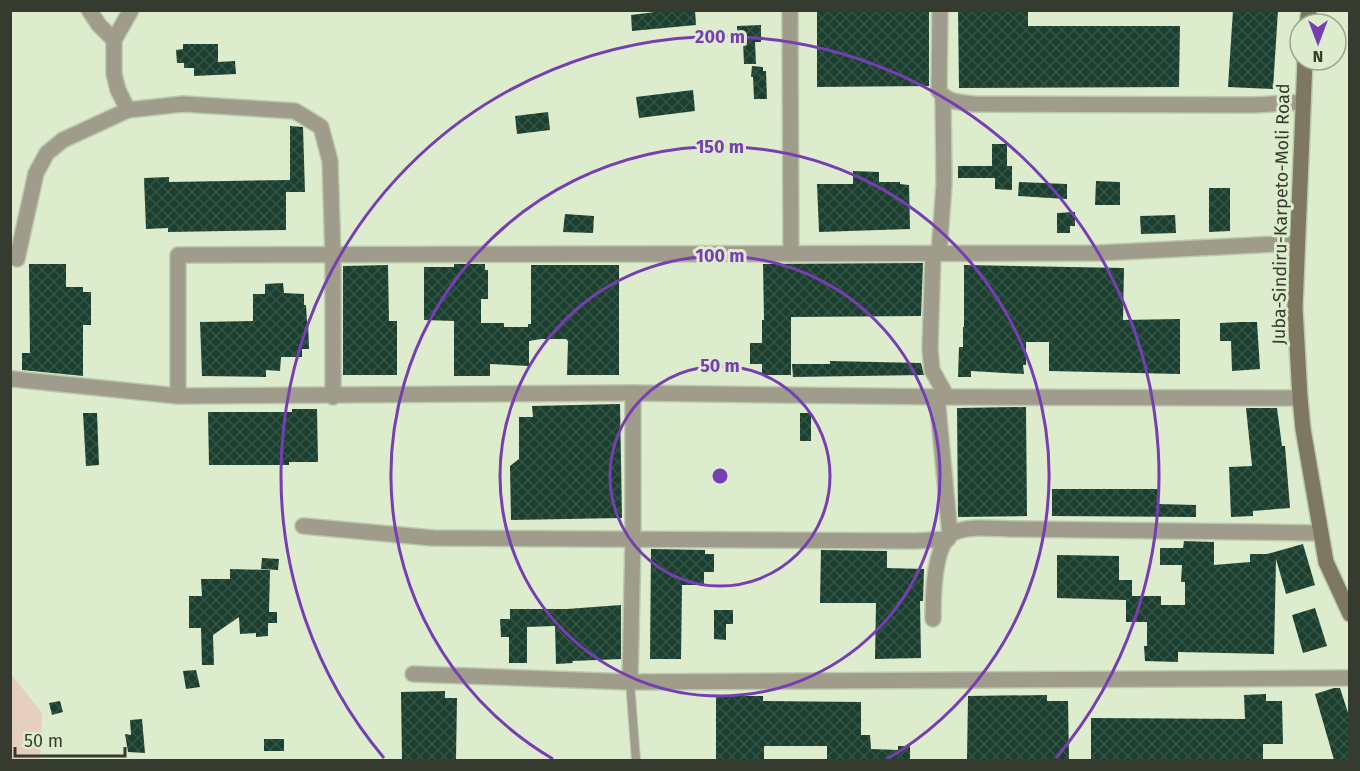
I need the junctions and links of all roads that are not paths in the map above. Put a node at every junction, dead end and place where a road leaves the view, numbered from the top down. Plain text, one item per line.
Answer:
1 (89, 10) edge
2 (131, 10) edge
3 (790, 10) edge
4 (940, 10) edge
5 (114, 40) junction
6 (1304, 72) edge
7 (943, 98) junction
8 (1303, 102) junction
9 (128, 110) junction
10 (1297, 243) junction
11 (791, 254) junction
12 (936, 254) junction
13 (17, 259) dead end
14 (13, 379) dead end
15 (633, 393) junction
16 (178, 396) junction
17 (333, 397) dead end
18 (942, 397) junction
19 (1300, 398) junction
20 (303, 526) dead end
21 (1320, 532) junction
22 (949, 537) junction
23 (633, 538) junction
24 (1350, 614) edge
25 (933, 619) dead end
26 (413, 674) dead end
27 (1350, 678) edge
28 (630, 682) junction
29 (636, 760) edge

1 - 5 street
2 - 5 street
3 - 11 street
4 - 7 street
5 - 9 street
6 - 8 main road, Juba-Sindiru-Karpeto-Moli Road
7 - 8 street
7 - 12 street
8 - 10 main road, Juba-Sindiru-Karpeto-Moli Road
9 - 13 street
9 - 17 street
10 - 12 street
10 - 19 main road, Juba-Sindiru-Karpeto-Moli Road
11 - 12 street
11 - 16 street
12 - 18 street
14 - 16 street
15 - 16 street
15 - 18 street
15 - 23 street
18 - 19 street
18 - 22 street
19 - 21 main road, Juba-Sindiru-Karpeto-Moli Road
20 - 23 street
21 - 22 street
21 - 24 main road, Juba-Sindiru-Karpeto-Moli Road
22 - 23 street
22 - 25 street
23 - 28 street
26 - 28 street
27 - 28 street
28 - 29 lane

